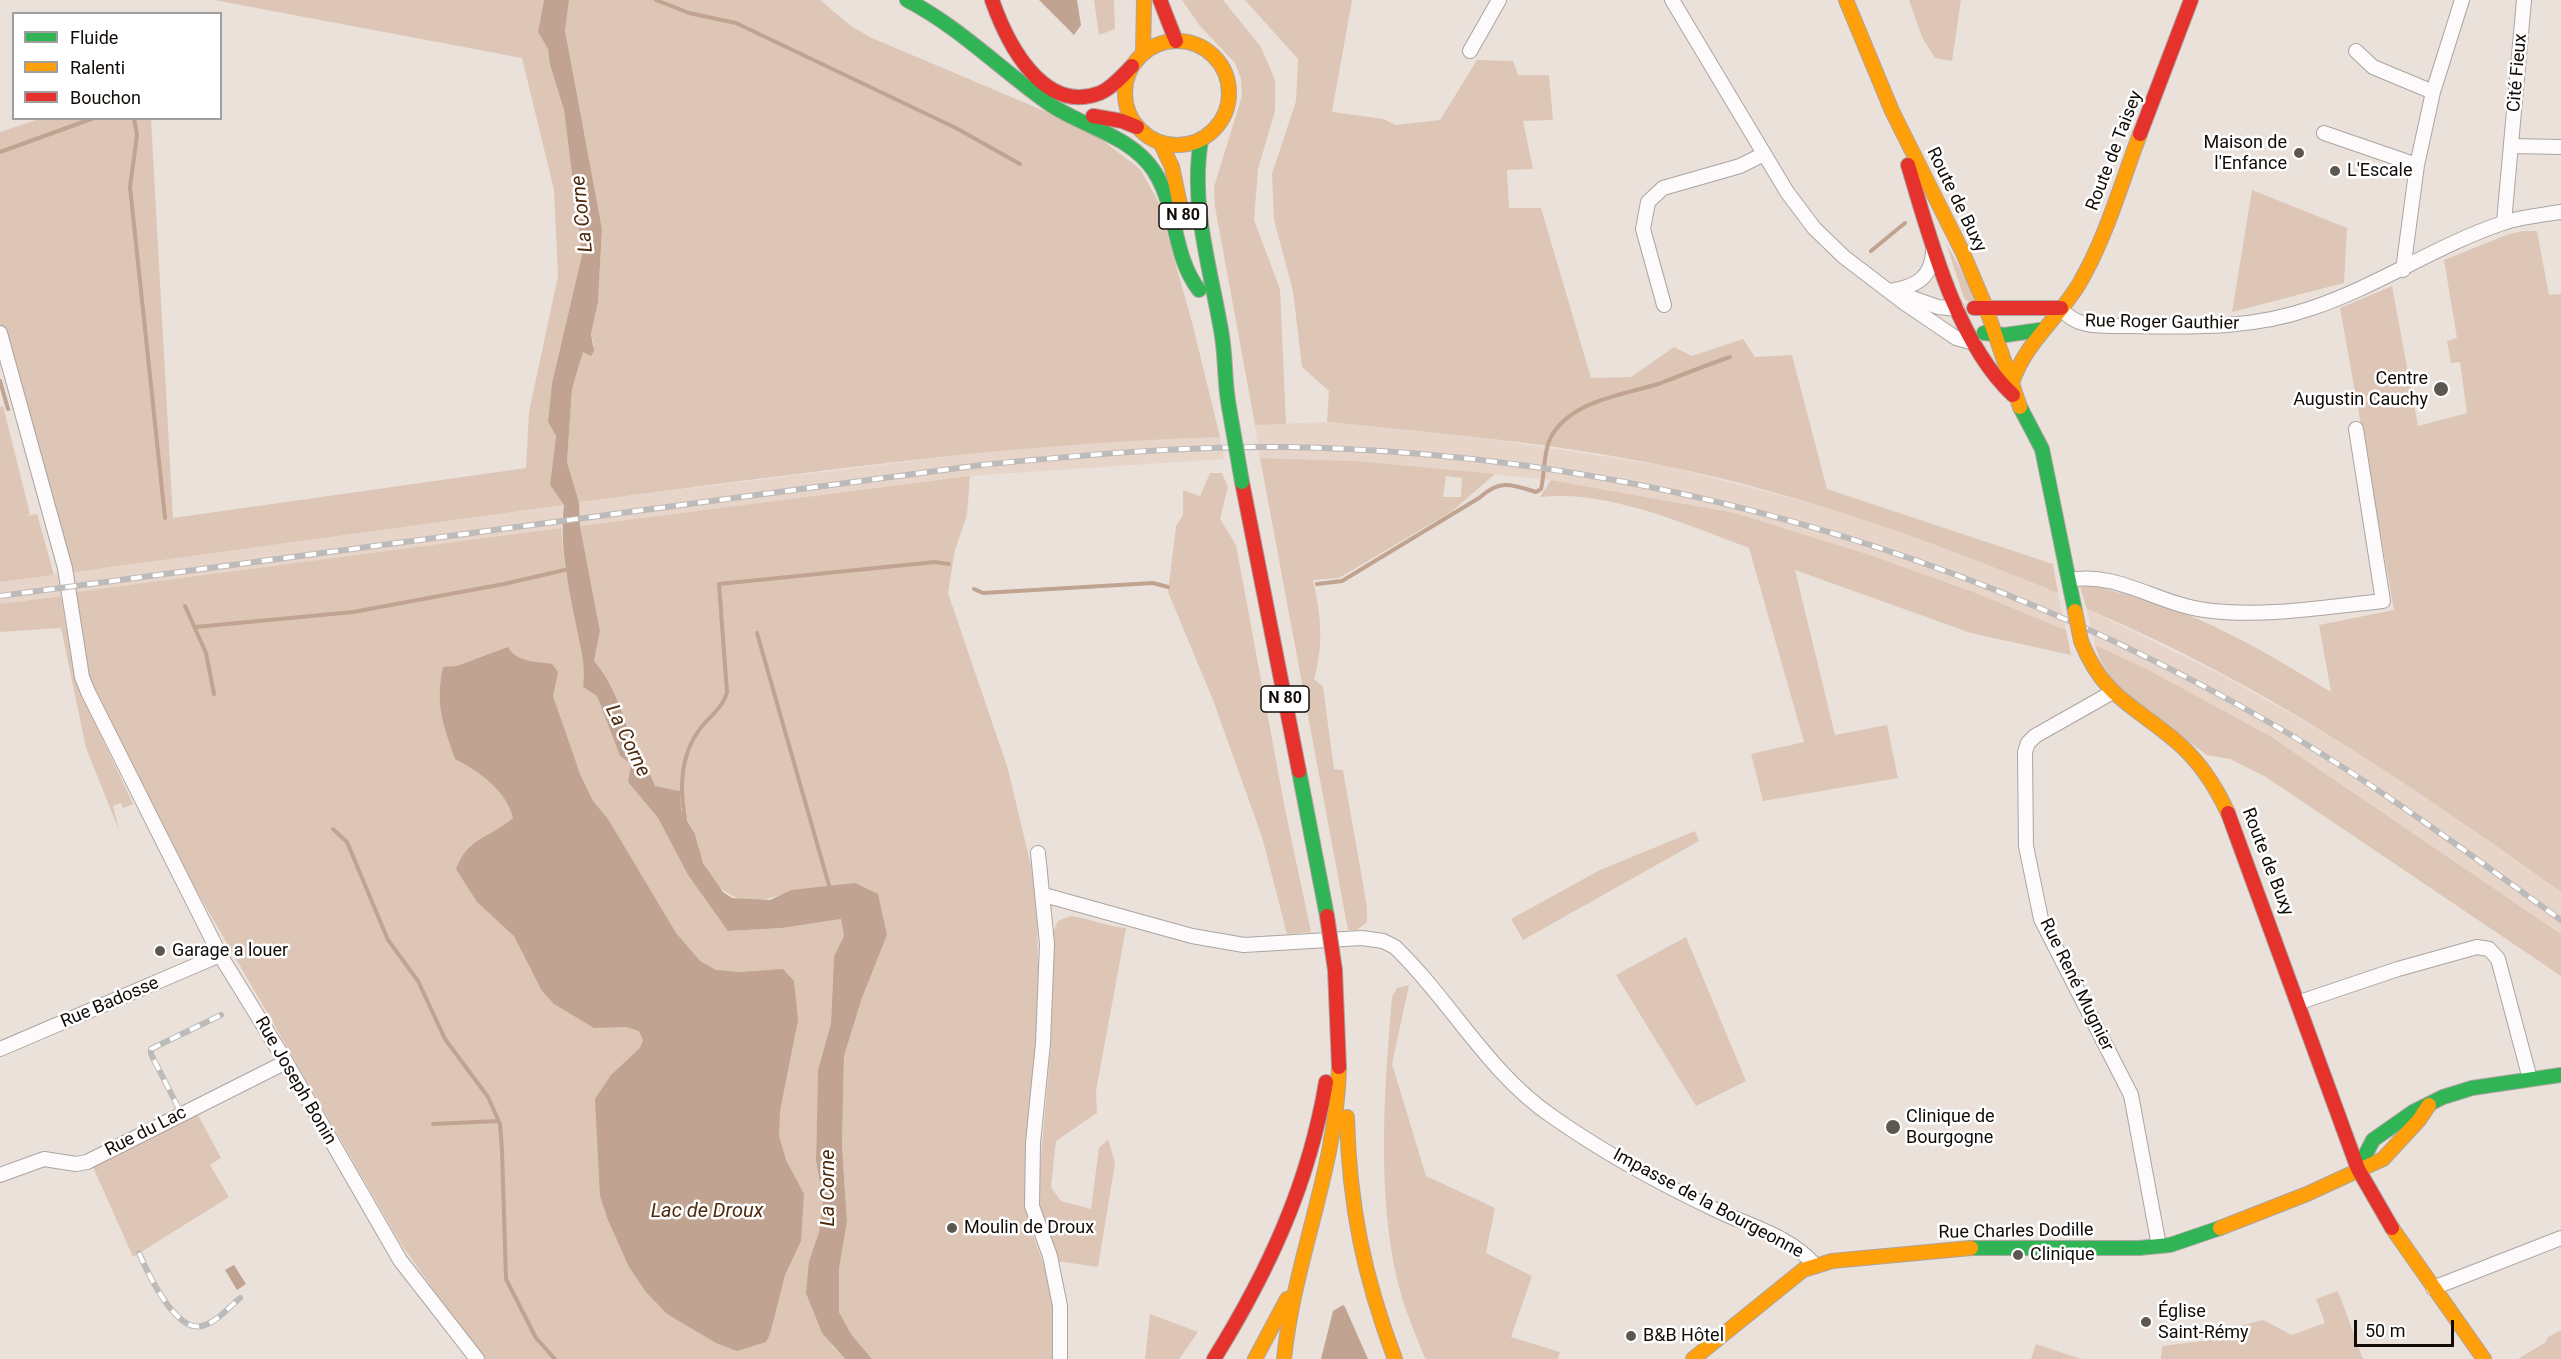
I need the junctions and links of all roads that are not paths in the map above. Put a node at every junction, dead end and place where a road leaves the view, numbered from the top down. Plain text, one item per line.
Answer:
1 (907, 0) edge
2 (992, 0) edge
3 (1144, 0) edge
4 (1160, 0) edge
5 (1499, 0) edge
6 (1672, 0) edge
7 (1846, 0) edge
8 (2191, 0) edge
9 (2462, 0) edge
10 (2524, 0) edge
11 (1176, 41) junction
12 (1470, 51) dead end
13 (2356, 51) dead end
14 (1143, 54) junction
15 (1132, 66) junction
16 (2433, 92) junction
17 (1892, 111) junction
18 (1065, 112) junction
19 (1137, 127) junction
20 (2324, 133) dead end
21 (1201, 140) junction
22 (1161, 144) junction
23 (2511, 146) junction
24 (2561, 147) edge
25 (1764, 154) junction
26 (2417, 165) junction
27 (2561, 212) edge
28 (2504, 222) junction
29 (1933, 242) junction
30 (2403, 270) junction
31 (1199, 290) junction
32 (1890, 291) junction
33 (1664, 305) dead end
34 (1985, 305) junction
35 (2061, 309) junction
36 (1960, 315) junction
37 (2040, 330) junction
38 (0, 333) edge
39 (1994, 335) junction
40 (1974, 343) junction
41 (1224, 383) junction
42 (2013, 390) junction
43 (2356, 429) dead end
44 (2068, 580) junction
45 (2111, 693) junction
46 (1038, 853) dead end
47 (1044, 895) junction
48 (220, 955) junction
49 (2301, 1002) junction
50 (1339, 1005) junction
51 (1341, 1044) junction
52 (0, 1049) edge
53 (286, 1062) junction
54 (2561, 1075) edge
55 (2530, 1079) junction
56 (2429, 1105) junction
57 (2358, 1169) junction
58 (0, 1175) edge
59 (2561, 1238) edge
60 (2159, 1246) junction
61 (1815, 1265) junction
62 (1293, 1288) junction
63 (2433, 1288) junction
64 (477, 1359) edge
65 (1060, 1359) edge
66 (1214, 1359) edge
67 (1255, 1359) edge
68 (1284, 1359) edge
69 (1395, 1359) edge
70 (1693, 1359) edge
71 (2484, 1359) edge

1 - 18 main road
2 - 15 main road
3 - 14 main road
4 - 11 main road
5 - 12 street
6 - 25 street
7 - 17 main road, Route de Buxy
8 - 35 main road, Route de Taisey
9 - 16 street
10 - 23 street, Cité Fieux
11 - 14 main road
11 - 21 main road
13 - 16 street
14 - 15 main road
15 - 19 main road
16 - 26 street
17 - 29 main road, Route de Buxy
17 - 34 main road, Route de Buxy
18 - 19 main road
18 - 31 main road
19 - 22 main road
20 - 26 street
21 - 22 main road
21 - 41 main road, N 80
22 - 31 main road, N 80
23 - 24 street
23 - 28 street, Cité Fieux
25 - 32 street
25 - 33 street
26 - 30 street
27 - 28 street, Rue Roger Gauthier
28 - 30 street, Rue Roger Gauthier
29 - 32 street, Route de Buxy
29 - 36 main road, Route de Buxy
30 - 35 street, Rue Roger Gauthier
31 - 41 main road, N 80
32 - 36 street
32 - 40 street
34 - 35 main road
34 - 36 main road
34 - 39 main road, Route de Buxy
35 - 37 main road, Route de Taisey
36 - 39 main road
36 - 40 main road, Route de Buxy
37 - 39 main road
37 - 42 main road, Route de Taisey
38 - 48 street, Rue Joseph Bonin
39 - 42 main road, Route de Buxy
40 - 42 main road, Route de Buxy
41 - 50 main road, N 80, bridge
42 - 44 main road, Route de Buxy
43 - 44 street
44 - 45 main road, Route de Buxy, bridge
45 - 49 main road, Route de Buxy
45 - 60 street, Rue René Mugnier
46 - 47 street
47 - 61 street, Impasse de la Bourgeonne
47 - 65 street
48 - 52 street, Rue Badosse
48 - 53 street, Rue Joseph Bonin
49 - 55 street
49 - 57 main road, Route de Buxy
50 - 51 main road, N 80
50 - 66 main road
51 - 62 main road, N 80
51 - 69 main road
53 - 58 street, Rue du Lac
53 - 64 street, Rue Joseph Bonin
54 - 55 main road
55 - 56 main road
56 - 57 main road, Rue Charles Dodille
56 - 57 main road
57 - 60 main road, Rue Charles Dodille
57 - 63 main road, Route de Buxy
59 - 63 street
60 - 61 main road, Rue Charles Dodille
61 - 70 main road, Rue Charles Dodille
62 - 67 main road, N 80
62 - 68 main road, N 80
63 - 71 main road, Route de Buxy

